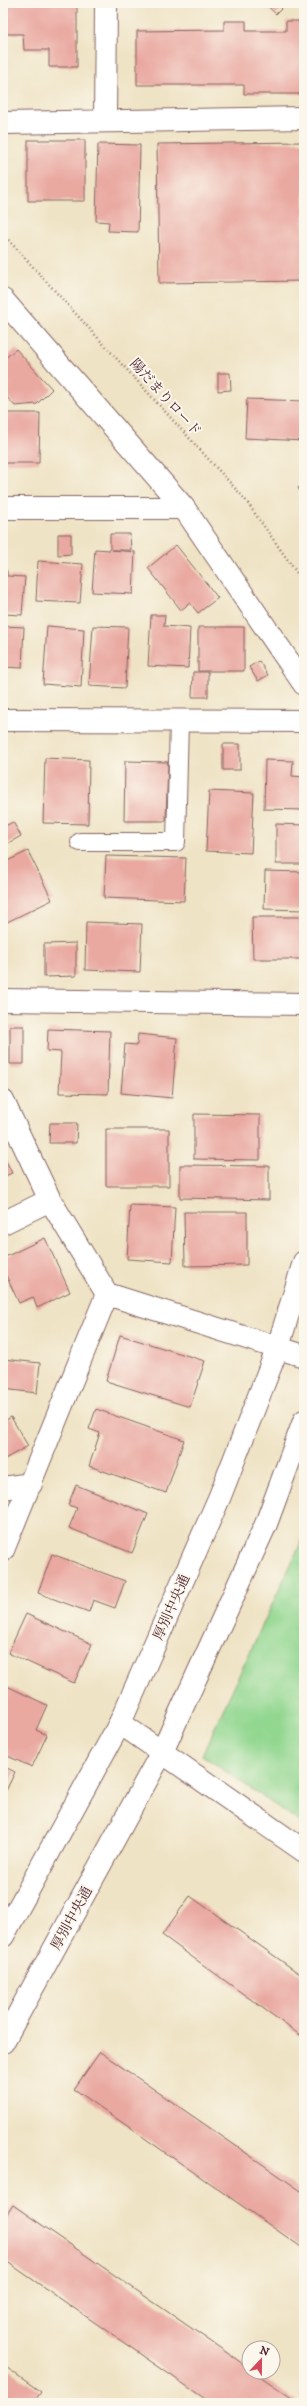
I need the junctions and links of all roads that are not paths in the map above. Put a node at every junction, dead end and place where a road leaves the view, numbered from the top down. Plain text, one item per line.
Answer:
1 (106, 3) edge
2 (304, 118) edge
3 (105, 120) junction
4 (3, 123) edge
5 (4, 302) edge
6 (3, 508) edge
7 (184, 508) junction
8 (304, 684) edge
9 (3, 720) edge
10 (179, 721) junction
11 (304, 721) edge
12 (80, 842) dead end
13 (3, 1000) edge
14 (304, 1004) edge
15 (3, 1101) edge
16 (50, 1200) junction
17 (3, 1223) edge
18 (304, 1262) edge
19 (107, 1294) junction
20 (278, 1347) junction
21 (304, 1356) edge
22 (304, 1421) edge
23 (31, 1484) junction
24 (3, 1488) edge
25 (3, 1550) edge
26 (120, 1723) junction
27 (162, 1752) junction
28 (304, 1851) edge
29 (3, 1936) edge
30 (3, 2042) edge

1 - 3 street
2 - 3 street
3 - 4 street
5 - 7 street
6 - 7 street
7 - 8 street
9 - 10 street
10 - 11 street
10 - 12 lane
13 - 14 street
15 - 16 street
16 - 17 street
16 - 19 street
18 - 20 street, 厚別中央通
19 - 20 street
19 - 23 street
20 - 21 street
20 - 26 street, 厚別中央通
22 - 27 street, 厚別中央通
23 - 24 street
23 - 25 street
26 - 27 street
26 - 29 street, 厚別中央通
27 - 28 street
27 - 30 street, 厚別中央通

